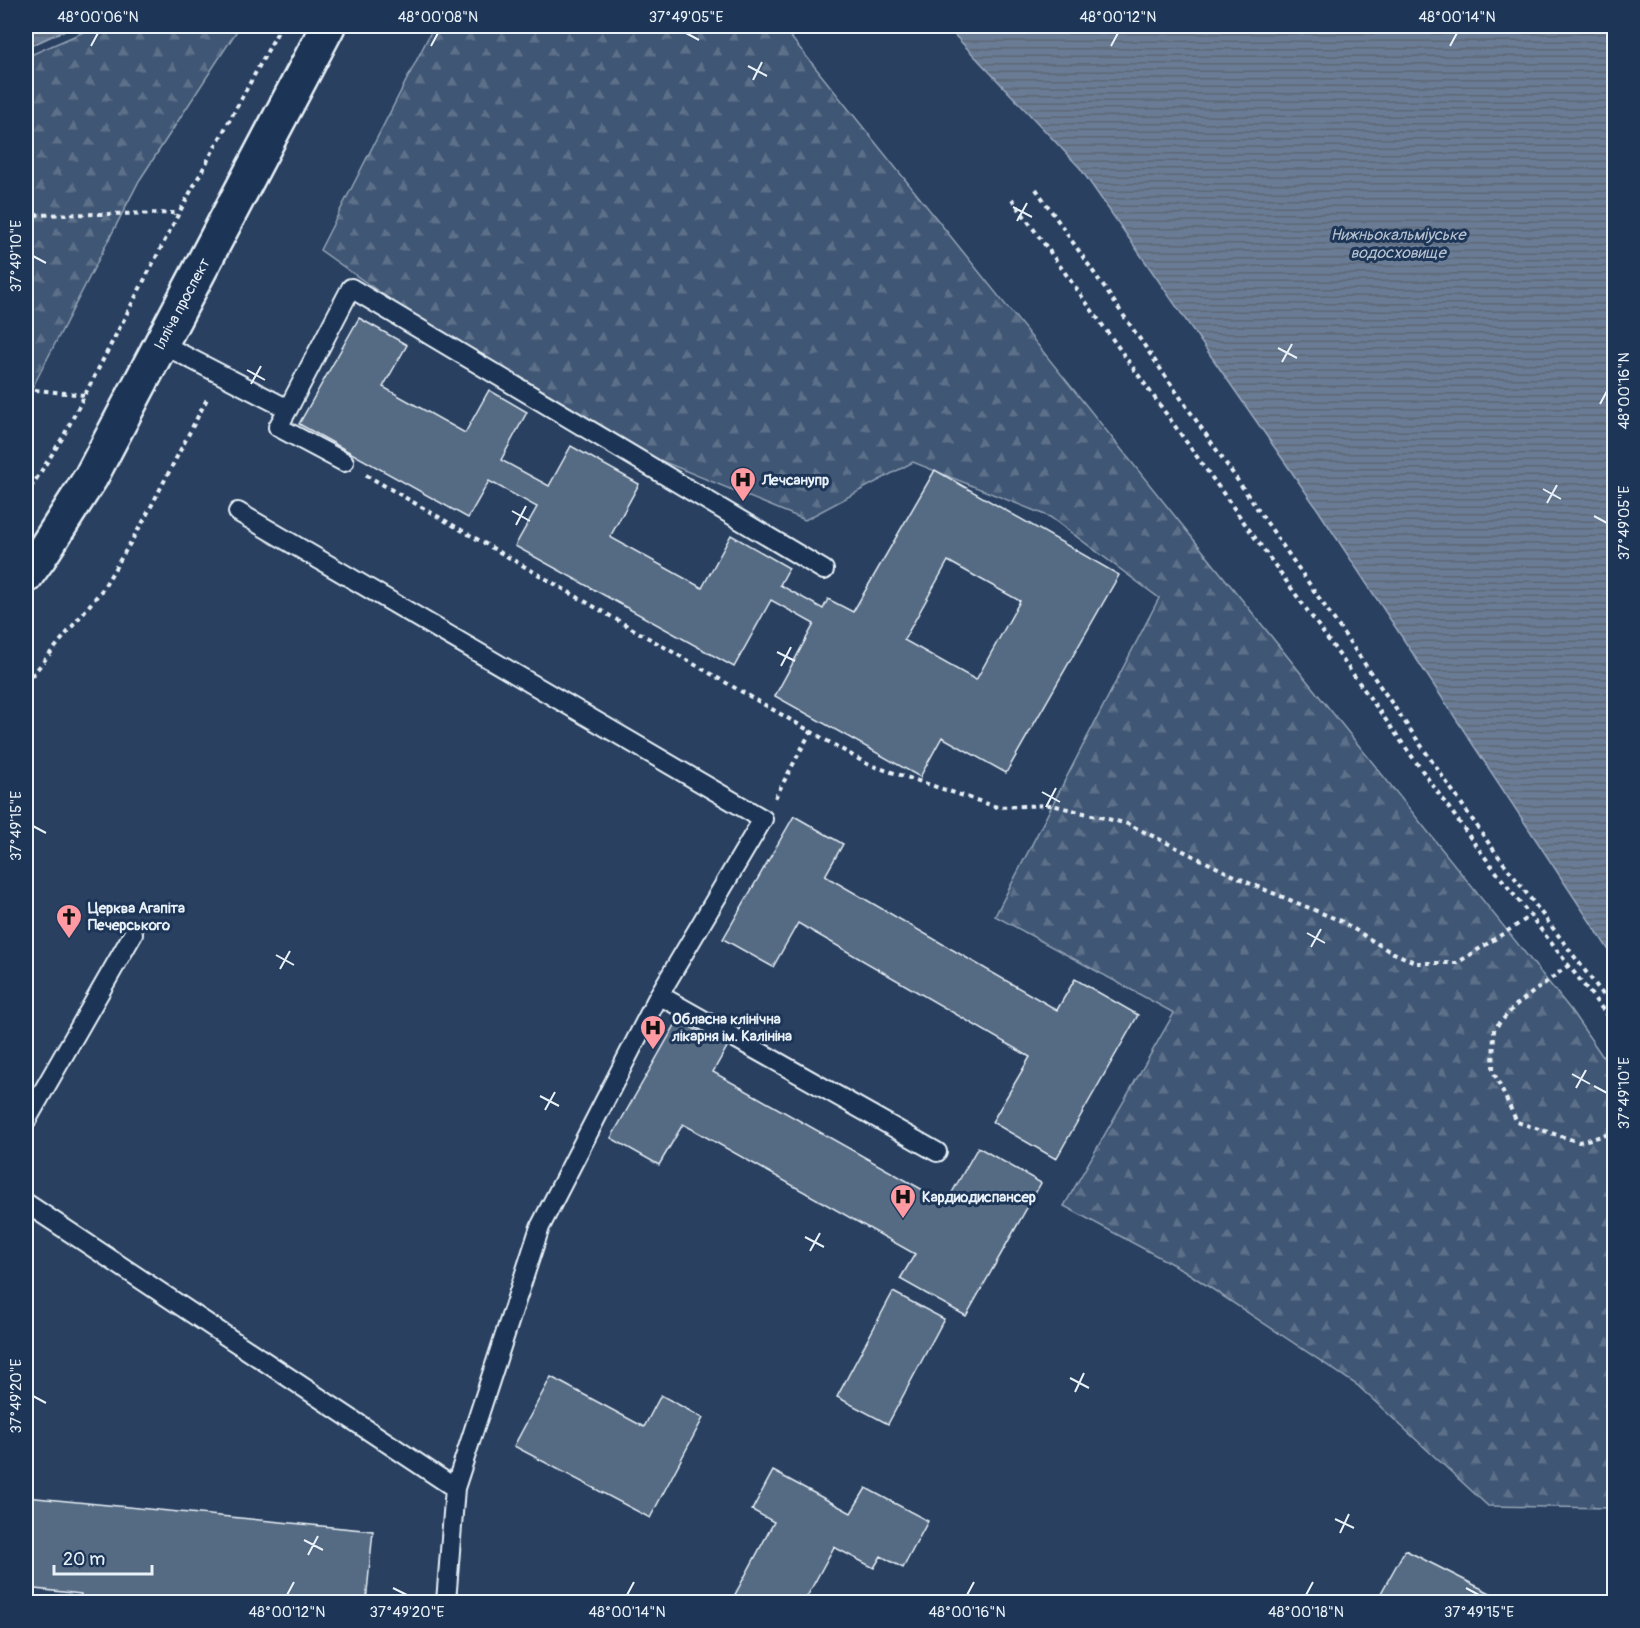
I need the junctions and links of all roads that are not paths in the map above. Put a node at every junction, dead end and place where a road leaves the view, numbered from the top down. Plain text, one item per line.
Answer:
1 (328, 26) edge
2 (162, 344) junction
3 (288, 409) junction
4 (344, 462) road end
5 (238, 512) dead end
6 (824, 570) dead end
7 (26, 576) edge
8 (133, 934) dead end
9 (659, 995) junction
10 (26, 1121) edge
11 (937, 1152) dead end
12 (26, 1203) edge
13 (454, 1488) junction
14 (446, 1602) edge

1 - 2 main road, Ілліча проспект
2 - 3 lane
2 - 7 main road, Ілліча проспект
3 - 4 lane
3 - 6 lane
5 - 9 lane
8 - 10 lane
9 - 11 lane
9 - 13 lane
12 - 13 lane
13 - 14 lane

